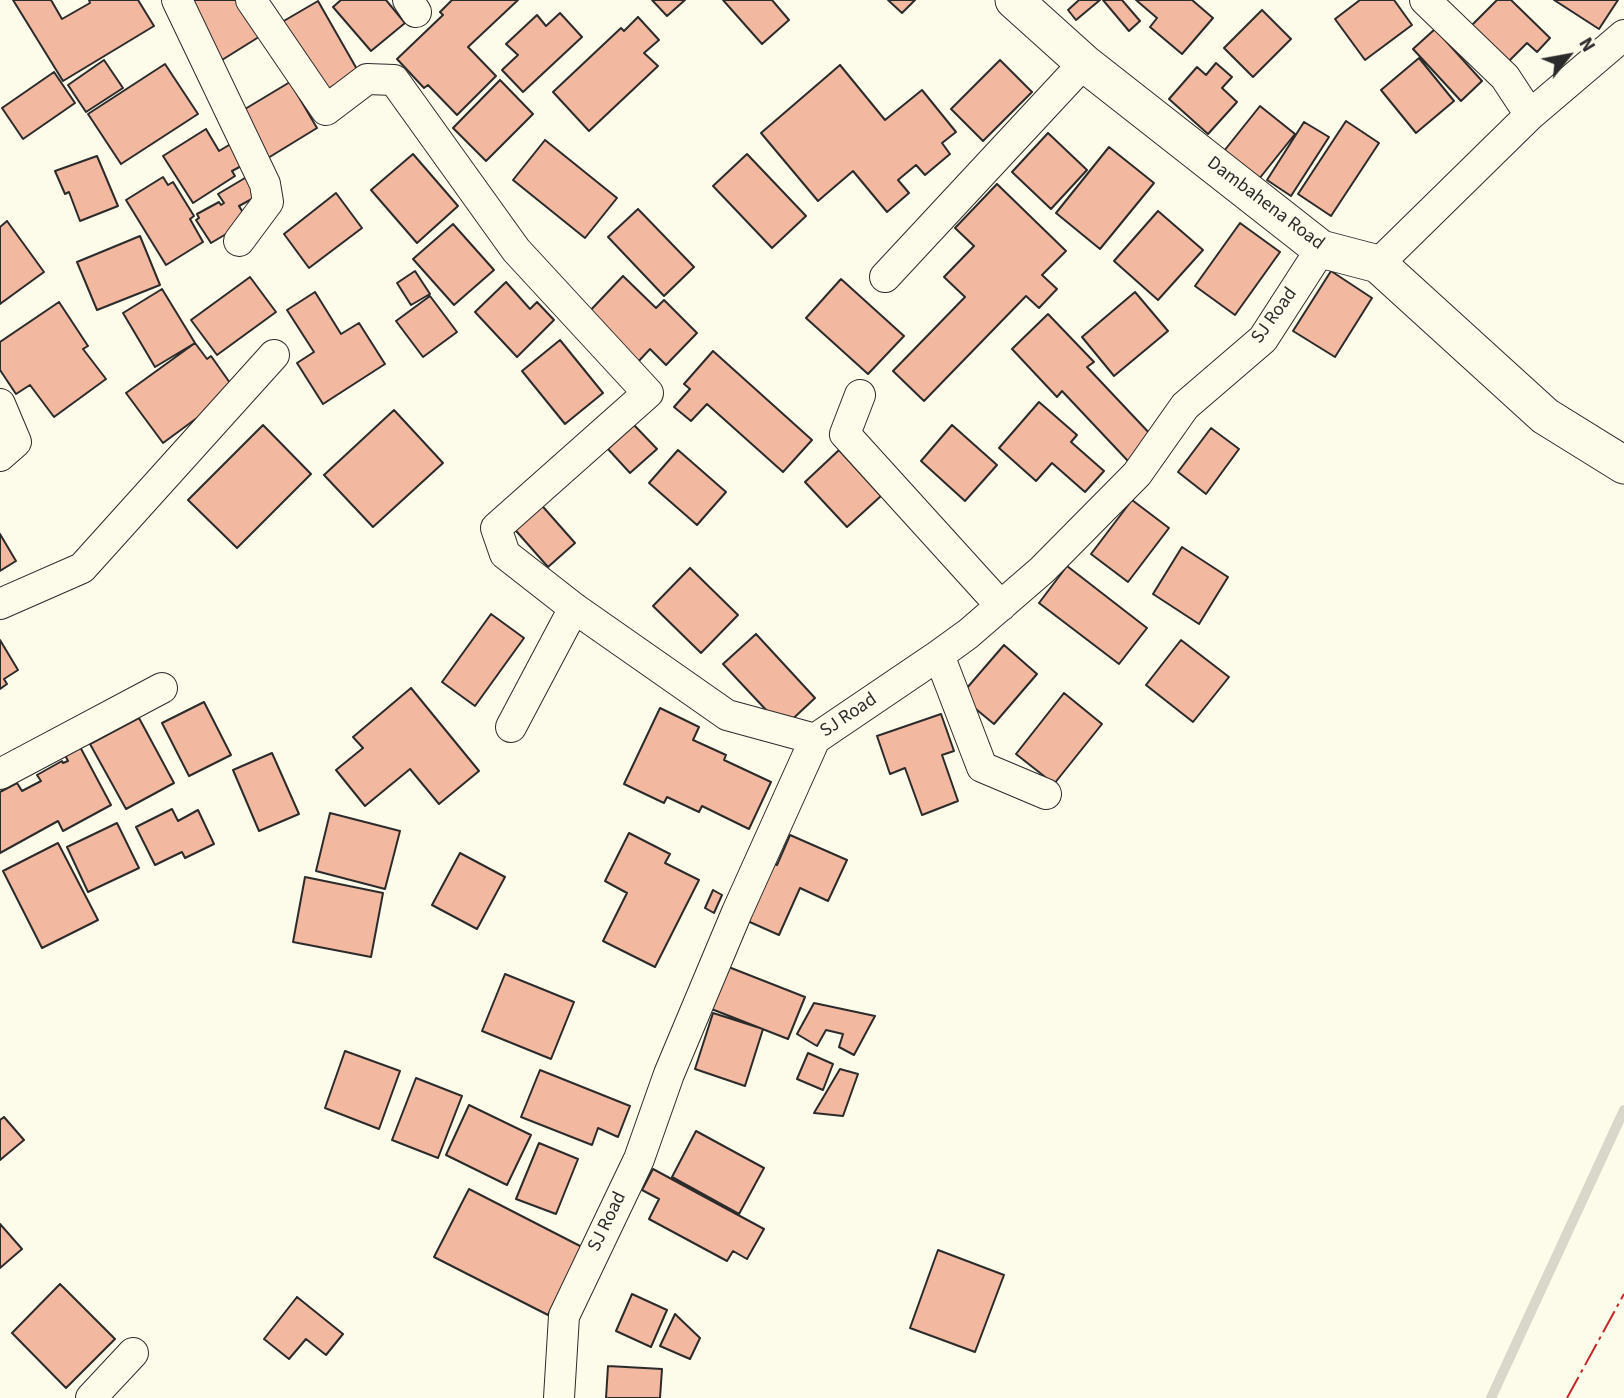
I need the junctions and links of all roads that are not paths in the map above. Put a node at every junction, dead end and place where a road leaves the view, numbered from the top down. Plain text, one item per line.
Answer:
1 (177, 0) edge
2 (251, 0) edge
3 (1014, 0) edge
4 (1425, 0) edge
5 (1624, 35) edge
6 (1084, 62) junction
7 (1530, 115) junction
8 (239, 242) dead end
9 (1321, 250) junction
10 (1378, 264) junction
11 (885, 277) dead end
12 (274, 355) dead end
13 (860, 395) dead end
14 (0, 404) edge
15 (0, 456) edge
16 (1624, 465) edge
17 (0, 604) edge
18 (1001, 606) junction
19 (574, 608) junction
20 (939, 656) junction
21 (162, 688) dead end
22 (511, 727) dead end
23 (815, 739) junction
24 (0, 774) edge
25 (1046, 794) dead end
26 (134, 1353) dead end
27 (91, 1398) edge
28 (559, 1398) edge

1 - 8 street
2 - 19 street
3 - 6 street, Dambahena Road
4 - 7 street
5 - 7 street
6 - 9 street, Dambahena Road
6 - 11 street
7 - 10 street
9 - 10 street, Dambahena Road
9 - 18 street, SJ Road
10 - 16 street, Dambahena Road
12 - 17 street
13 - 18 street
14 - 15 street
18 - 20 street, SJ Road
19 - 22 street
19 - 23 street
20 - 23 street, SJ Road
20 - 25 street
21 - 24 street
23 - 28 street, SJ Road
26 - 27 street

